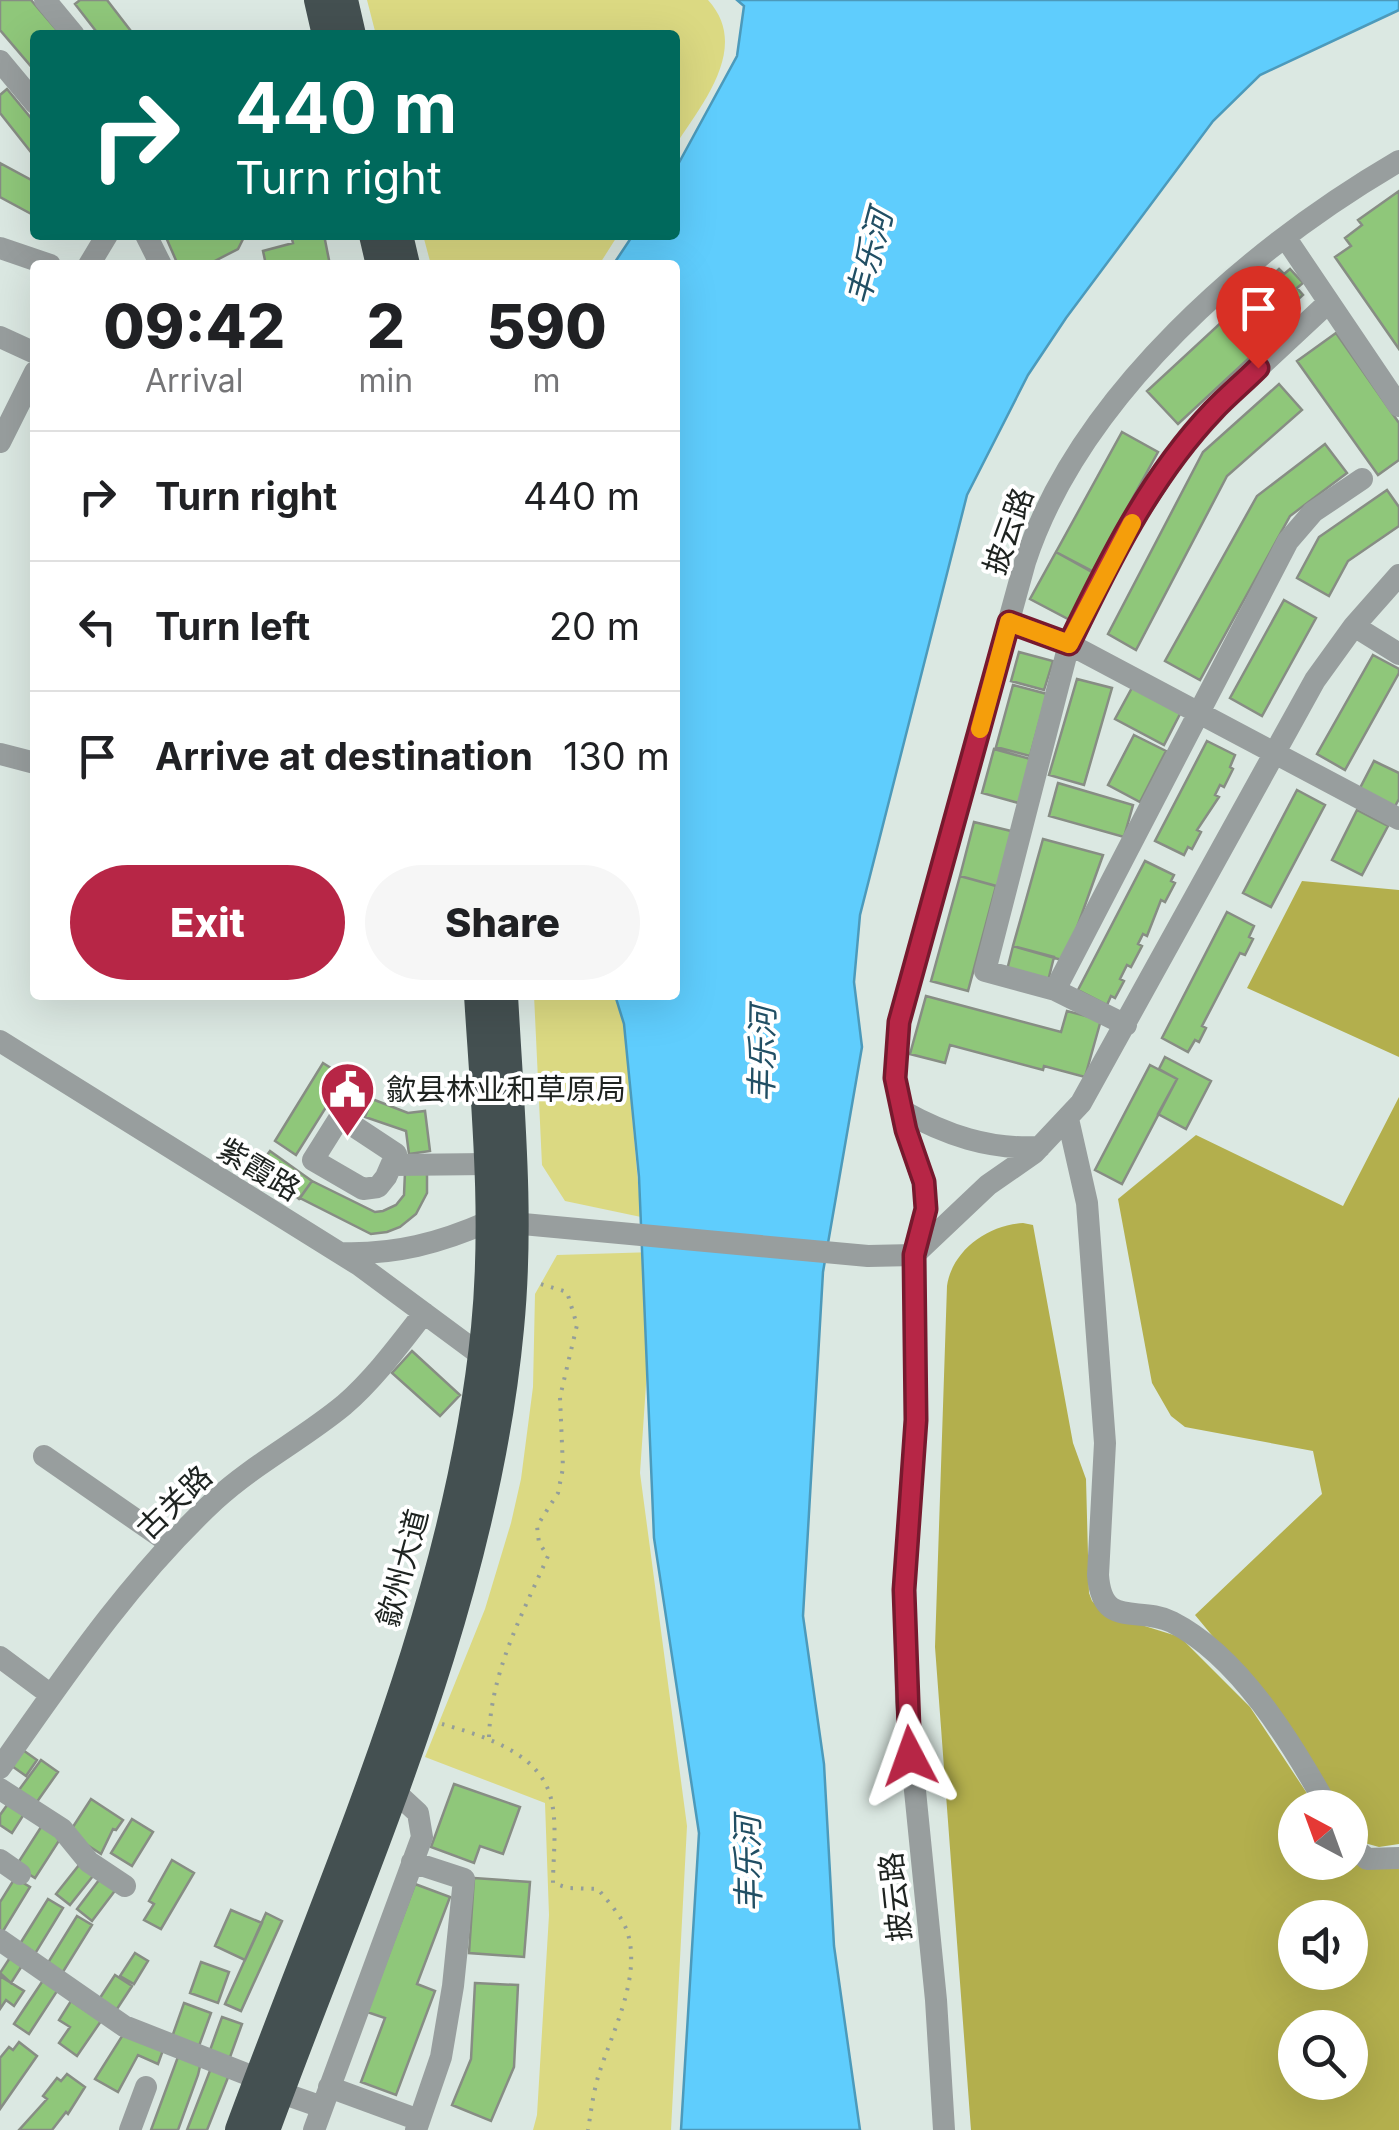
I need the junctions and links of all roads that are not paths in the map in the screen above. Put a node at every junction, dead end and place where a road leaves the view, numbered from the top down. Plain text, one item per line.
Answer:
1 (45, 0) edge
2 (319, 0) edge
3 (343, 0) edge
4 (70, 30) edge
5 (325, 30) edge
6 (350, 30) edge
7 (0, 61) edge
8 (30, 98) edge
9 (1399, 161) edge
10 (1285, 237) junction
11 (0, 248) edge
12 (35, 260) edge
13 (1330, 302) junction
14 (0, 338) edge
15 (30, 351) edge
16 (30, 382) edge
17 (1399, 406) edge
18 (0, 442) edge
19 (1362, 479) dead end
20 (1399, 575) edge
21 (1009, 622) junction
22 (1354, 626) junction
23 (1069, 644) junction
24 (1399, 654) edge
25 (1199, 712) junction
26 (1274, 752) junction
27 (0, 754) edge
28 (30, 763) edge
29 (1399, 818) edge
30 (1055, 990) junction
31 (479, 1000) edge
32 (503, 1000) edge
33 (1126, 1025) junction
34 (0, 1041) edge
35 (901, 1110) junction
36 (1068, 1119) junction
37 (1040, 1146) junction
38 (392, 1164) dead end
39 (489, 1164) junction
40 (501, 1223) junction
41 (340, 1253) junction
42 (914, 1255) junction
43 (424, 1313) junction
44 (482, 1356) junction
45 (44, 1456) dead end
46 (171, 1544) junction
47 (0, 1657) edge
48 (51, 1695) junction
49 (0, 1768) edge
50 (392, 1789) junction
51 (0, 1790) edge
52 (1318, 1790) edge
53 (1399, 1858) edge
54 (1368, 1859) edge
55 (0, 1860) edge
56 (412, 1862) junction
57 (20, 1874) dead end
58 (125, 1886) dead end
59 (0, 1940) edge
60 (269, 2086) junction
61 (146, 2088) dead end
62 (319, 2117) edge
63 (418, 2125) edge
64 (130, 2130) edge
65 (240, 2130) edge
66 (265, 2130) edge
67 (944, 2130) edge

1 - 4 street
2 - 5 highway
3 - 6 highway
7 - 8 street
9 - 10 street, 披云路
10 - 13 street
10 - 21 street, 披云路
11 - 12 street
13 - 17 street
13 - 23 street
14 - 15 street
16 - 18 street
19 - 25 street
20 - 22 street
21 - 23 street
21 - 35 street, 披云路
22 - 24 street
22 - 26 street
23 - 25 street
23 - 30 street
25 - 26 street
25 - 30 street
26 - 29 street
26 - 33 street
27 - 28 street
30 - 33 street
31 - 39 highway, 歙州大道
32 - 40 highway, 歙州大道
33 - 36 street
34 - 41 street, 紫霞路
35 - 37 street
35 - 42 street, 披云路
36 - 37 street
36 - 52 street
37 - 42 street
38 - 39 street
39 - 40 highway, 歙州大道
40 - 41 street
40 - 42 street
40 - 44 highway, 歙州大道
40 - 50 highway, 歙州大道
41 - 43 street, 紫霞路
42 - 67 street, 披云路
43 - 44 street, 紫霞路
43 - 46 street, 古关路
44 - 60 highway, 歙州大道
45 - 46 street
46 - 48 street, 古关路
47 - 48 street
48 - 49 street, 古关路
50 - 56 street
50 - 60 highway, 歙州大道
51 - 58 street
53 - 54 street
55 - 57 street
56 - 62 street
56 - 63 street
59 - 60 street
60 - 62 street
60 - 65 highway, 歙州大道
60 - 66 highway, 歙州大道
61 - 64 street
62 - 63 street

